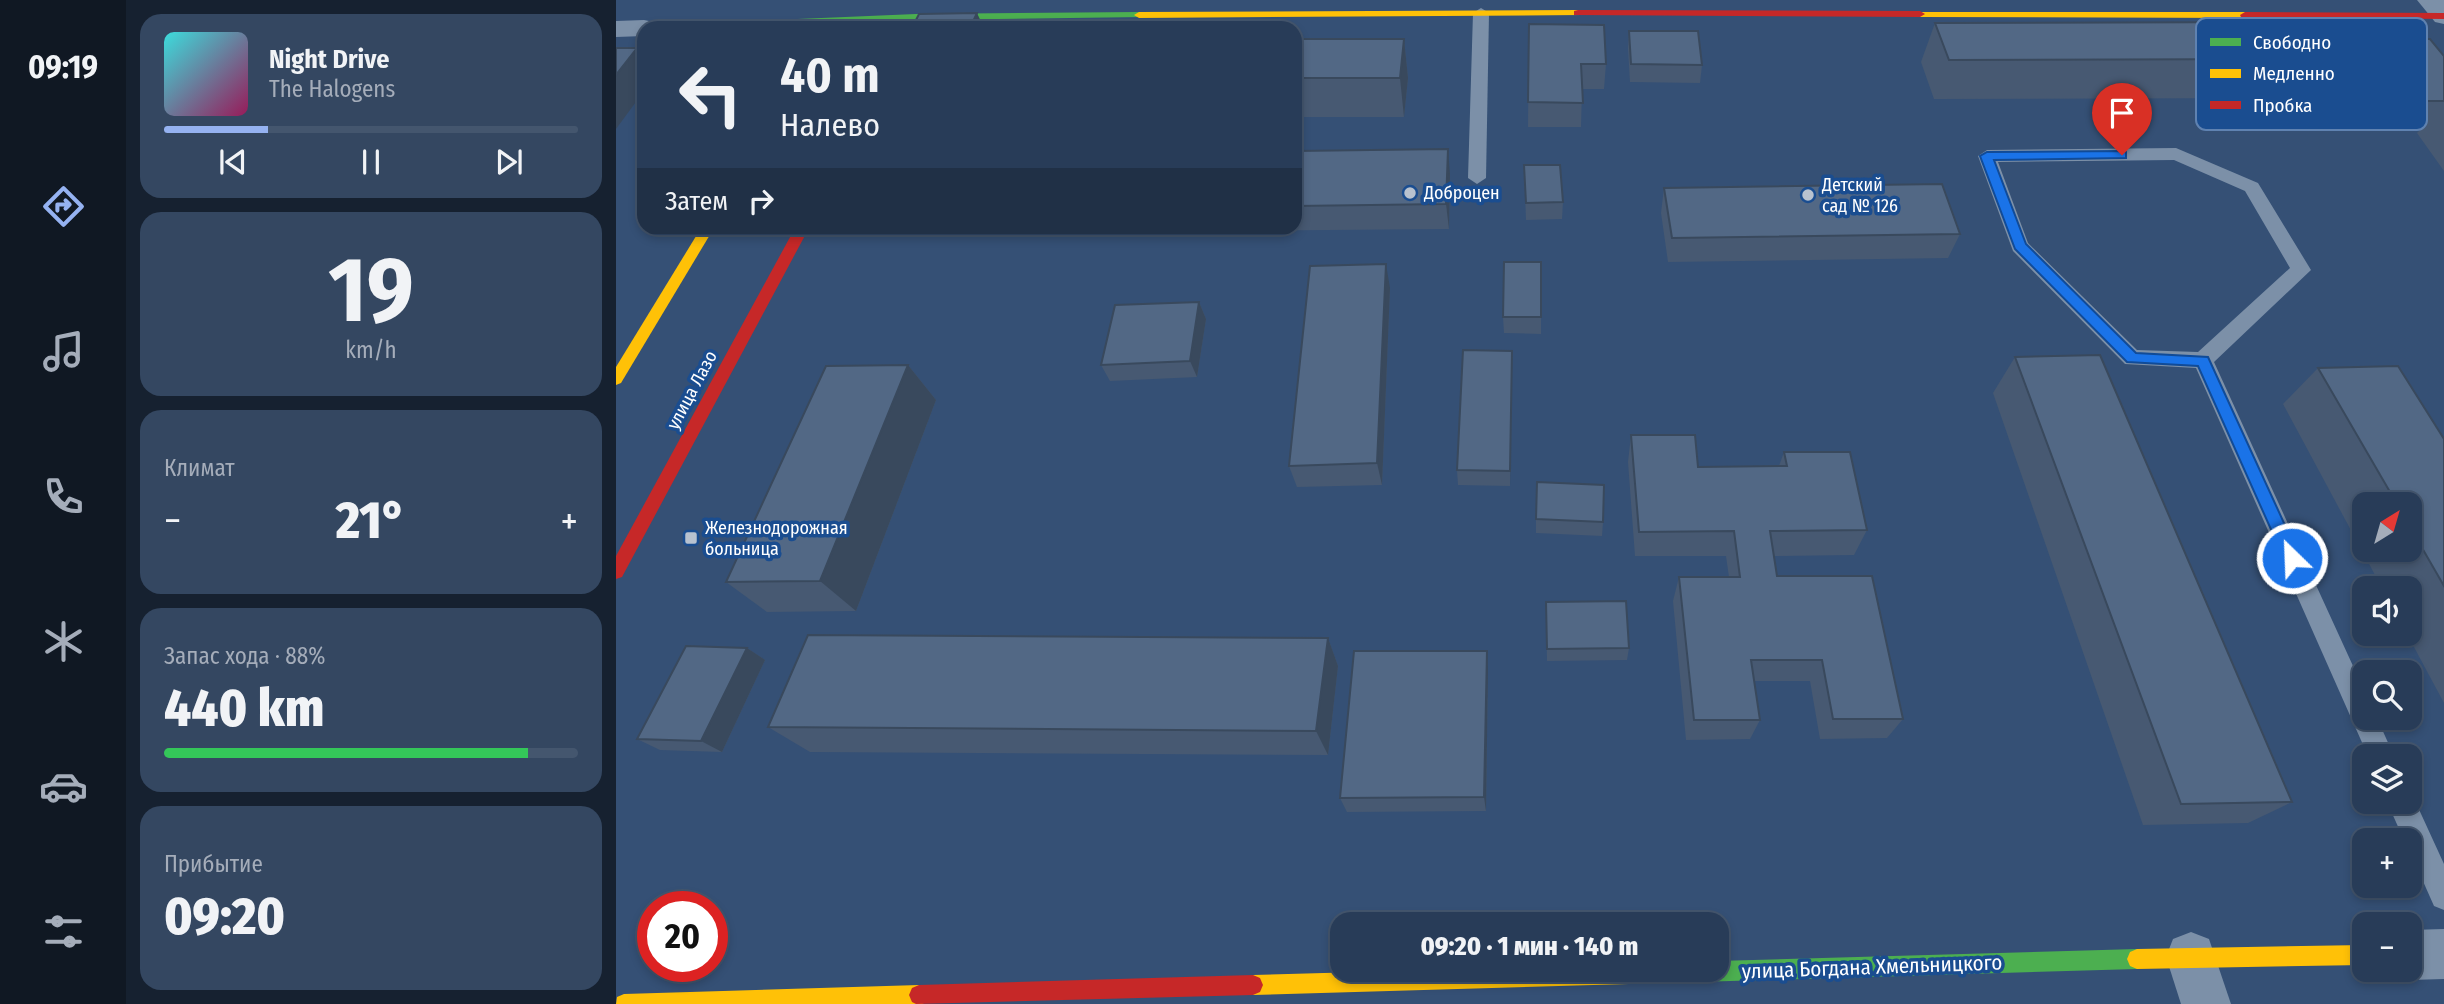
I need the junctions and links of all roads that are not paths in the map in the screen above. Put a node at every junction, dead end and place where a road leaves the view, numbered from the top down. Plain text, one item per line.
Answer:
1 (845, 0) edge
2 (926, 0) edge
3 (2430, 0) edge
4 (1481, 13) junction
5 (2444, 16) edge
6 (833, 21) edge
7 (915, 21) edge
8 (977, 21) edge
9 (637, 28) edge
10 (616, 29) edge
11 (1477, 178) dead end
12 (704, 235) edge
13 (798, 235) edge
14 (2203, 360) junction
15 (616, 379) edge
16 (616, 572) edge
17 (2376, 744) edge
18 (2406, 814) edge
19 (2444, 896) edge
20 (2444, 954) edge
21 (2352, 955) edge
22 (2422, 955) edge
23 (2191, 957) junction
24 (1217, 995) edge
25 (624, 1004) edge
26 (2206, 1004) edge

1 - 6 street
2 - 7 street
3 - 5 street
4 - 5 street
4 - 8 street
4 - 11 lane
9 - 10 street
12 - 15 street
13 - 16 street, улица Лазо
14 - 14 lane
14 - 17 lane
18 - 19 lane
20 - 22 street
21 - 23 street, улица Богдана Хмельницкого
23 - 24 street, улица Богдана Хмельницкого
23 - 26 street
24 - 25 street, улица Богдана Хмельницкого

